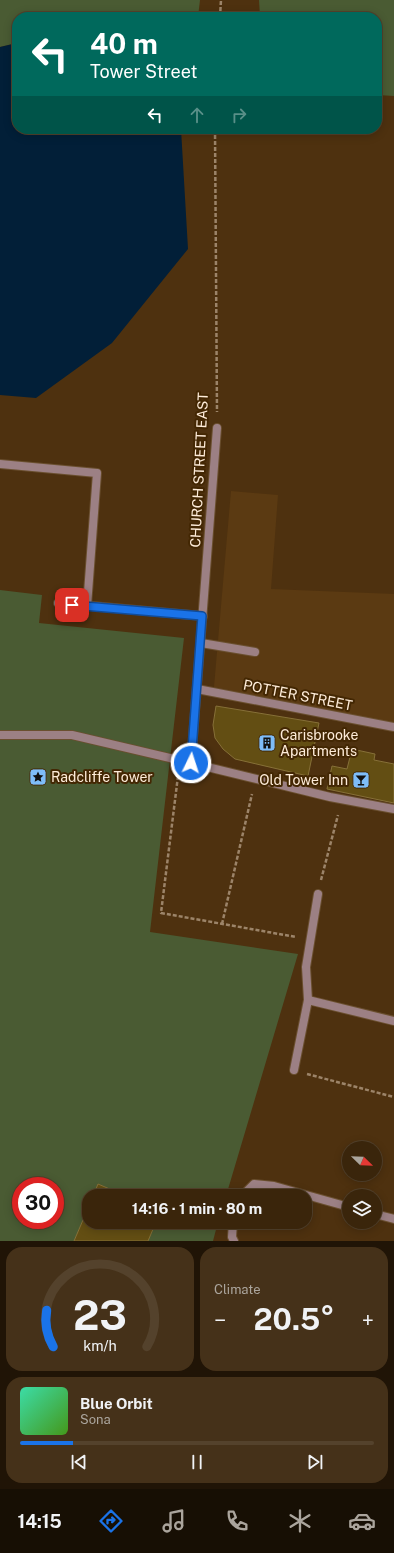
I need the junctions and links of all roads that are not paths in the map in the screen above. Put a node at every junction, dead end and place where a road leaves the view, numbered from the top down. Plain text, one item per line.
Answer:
1 (217, 428) road end
2 (0, 464) edge
3 (58, 603) dead end
4 (87, 606) junction
5 (202, 616) junction
6 (201, 643) junction
7 (255, 652) dead end
8 (197, 689) junction
9 (394, 727) edge
10 (0, 735) edge
11 (191, 763) junction
12 (394, 809) edge
13 (318, 894) road end
14 (308, 1000) junction
15 (394, 1020) edge
16 (294, 1070) road end
17 (249, 1189) edge
18 (285, 1189) edge
19 (312, 1197) edge
20 (342, 1205) edge
21 (382, 1216) edge
22 (394, 1219) edge
23 (233, 1229) edge
24 (234, 1241) edge

1 - 5 street, CHURCH STREET EAST
2 - 4 street
3 - 4 street
4 - 5 street
5 - 6 street, CHURCH STREET EAST
6 - 7 street
6 - 8 street, CHURCH STREET EAST
8 - 9 street, POTTER STREET
8 - 11 street, CHURCH STREET EAST
10 - 11 street
11 - 12 street
13 - 14 street
14 - 15 street
14 - 16 street
17 - 18 street
19 - 20 street
21 - 22 street
23 - 24 street

